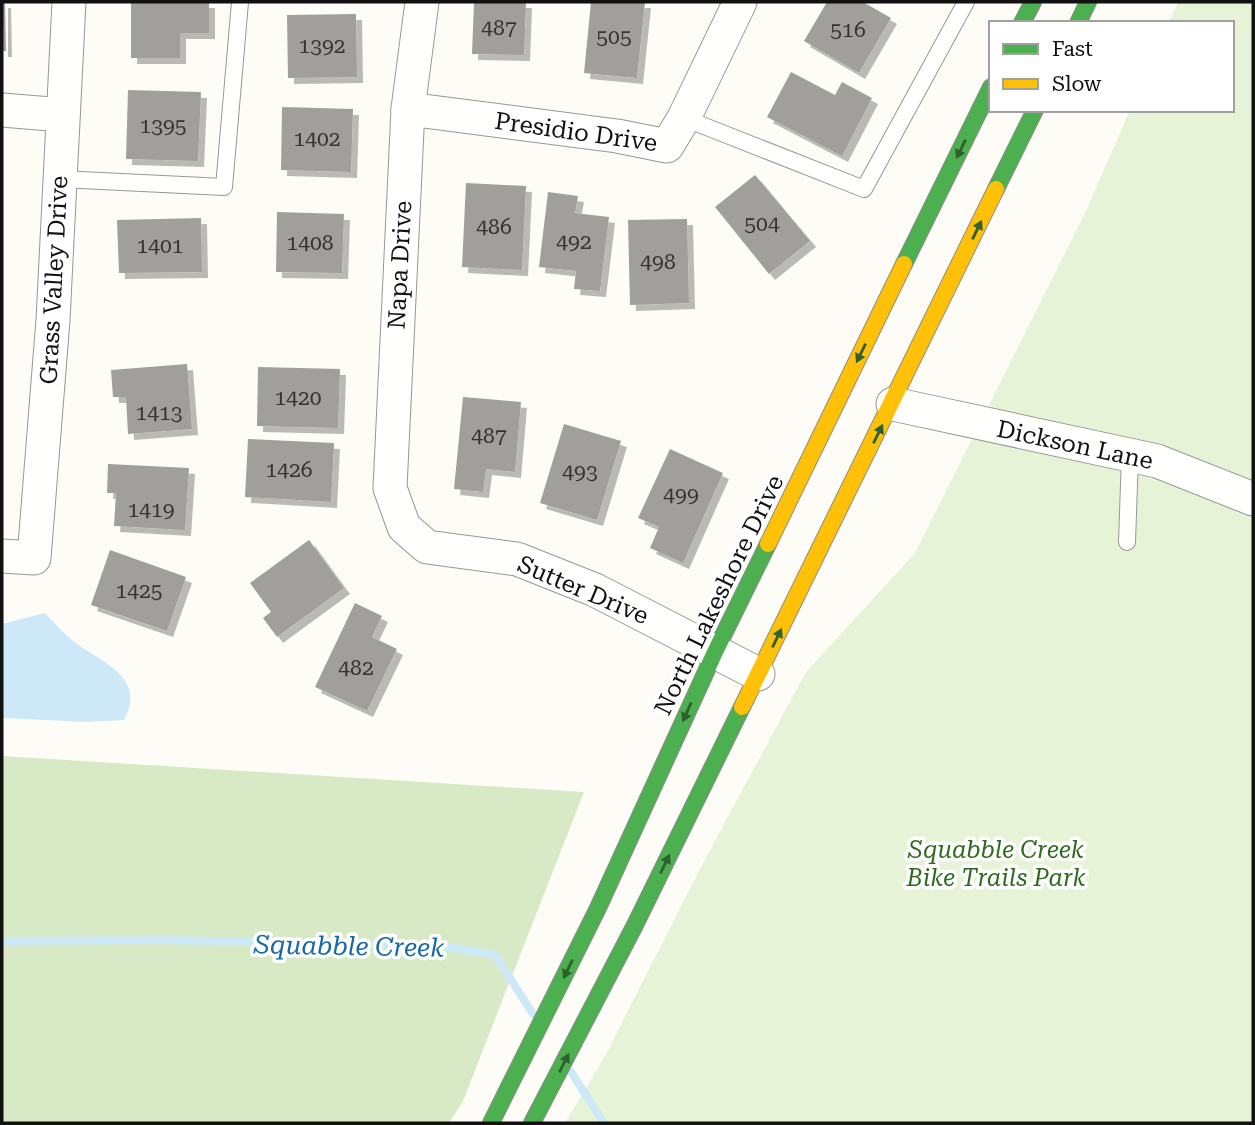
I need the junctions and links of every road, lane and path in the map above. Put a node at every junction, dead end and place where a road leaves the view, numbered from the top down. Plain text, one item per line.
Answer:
1 (69, 2) edge
2 (240, 2) edge
3 (422, 2) edge
4 (740, 2) edge
5 (966, 2) edge
6 (1033, 2) edge
7 (1088, 2) edge
8 (1023, 21) edge
9 (1079, 21) edge
10 (989, 92) edge
11 (408, 109) junction
12 (2, 110) edge
13 (1034, 112) edge
14 (64, 115) junction
15 (684, 118) junction
16 (60, 178) junction
17 (887, 401) junction
18 (1130, 456) junction
19 (1253, 499) edge
20 (404, 527) joint
21 (1127, 542) dead end
22 (18, 557) edge
23 (715, 652) junction
24 (758, 674) junction
25 (491, 1123) edge
26 (532, 1123) edge

1 - 14 street, Grass Valley Drive
2 - 16 lane
3 - 11 street, Napa Drive
4 - 15 street, Presidio Drive
5 - 15 lane
6 - 8 main road
7 - 9 main road
10 -> 23 main road, North Lakeshore Drive
11 - 15 street, Presidio Drive
11 - 20 street, Napa Drive
12 - 14 street
17 -> 13 main road
14 - 16 street, Grass Valley Drive
16 - 22 street, Grass Valley Drive
17 - 18 street, Dickson Lane
24 -> 17 main road
18 - 19 street, Dickson Lane
18 - 21 lane
20 - 23 street, Sutter Drive
23 - 24 street, Sutter Drive
23 -> 25 main road, North Lakeshore Drive
26 -> 24 main road

